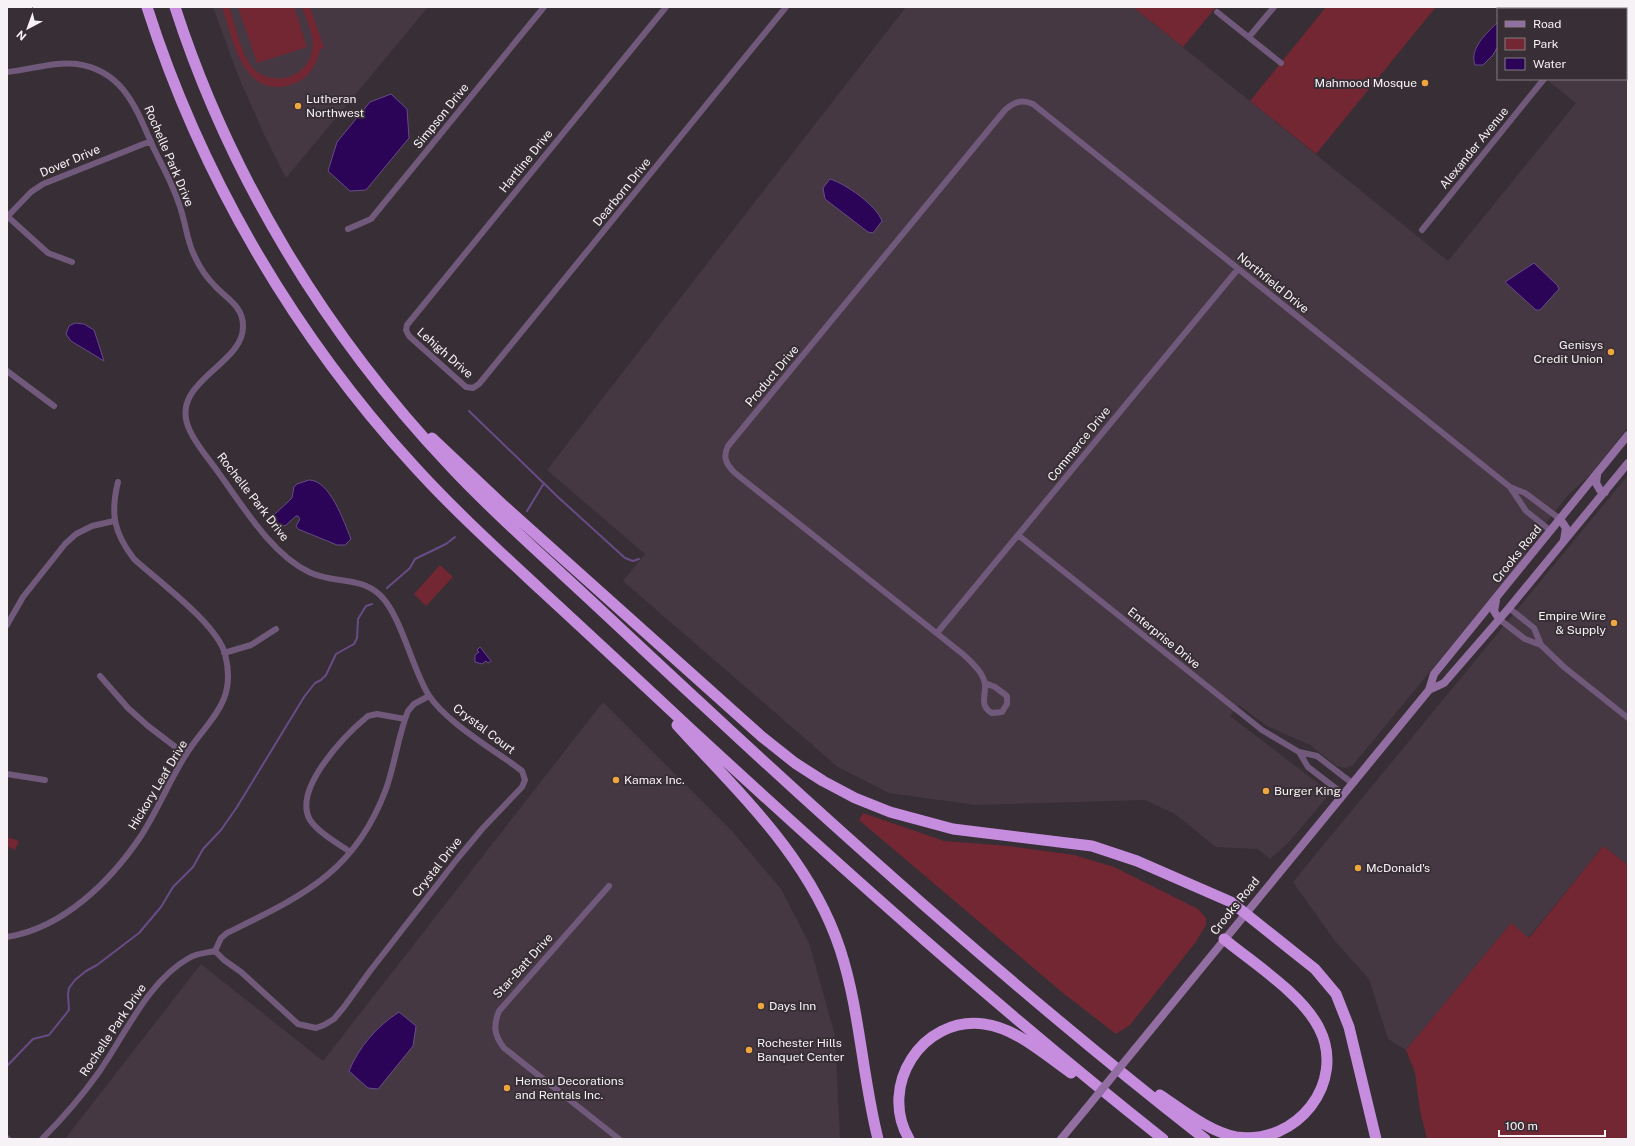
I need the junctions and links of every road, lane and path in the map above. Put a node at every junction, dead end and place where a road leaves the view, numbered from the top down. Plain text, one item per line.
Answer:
1 (148, 7) edge
2 (175, 7) edge
3 (544, 7) edge
4 (666, 7) edge
5 (785, 7) edge
6 (1274, 7) edge
7 (1217, 12) dead end
8 (1249, 37) junction
9 (1281, 63) dead end
10 (7, 72) edge
11 (1543, 80) edge
12 (1019, 101) joint
13 (151, 142) junction
14 (7, 216) edge
15 (348, 229) dead end
16 (1422, 230) dead end
17 (72, 262) dead end
18 (1238, 269) junction
19 (406, 330) joint
20 (7, 371) edge
21 (473, 388) joint
22 (389, 397) junction
23 (54, 406) dead end
24 (1628, 435) edge
25 (1628, 463) edge
26 (1598, 472) junction
27 (118, 482) dead end
28 (1510, 487) junction
29 (1604, 492) junction
30 (1560, 519) junction
31 (114, 520) junction
32 (1551, 531) junction
33 (1018, 535) junction
34 (1563, 542) junction
35 (1498, 596) junction
36 (1509, 608) junction
37 (7, 610) edge
38 (13, 613) junction
39 (1499, 619) junction
40 (7, 625) edge
41 (276, 628) dead end
42 (937, 633) junction
43 (1541, 644) junction
44 (224, 653) junction
45 (623, 666) junction
46 (100, 676) dead end
47 (985, 683) junction
48 (1429, 690) junction
49 (429, 696) junction
50 (1628, 718) edge
51 (405, 719) junction
52 (1299, 752) junction
53 (186, 755) junction
54 (7, 774) edge
55 (45, 780) dead end
56 (524, 780) joint
57 (1352, 783) junction
58 (1343, 794) junction
59 (350, 852) junction
60 (609, 886) dead end
61 (1245, 912) junction
62 (7, 938) edge
63 (1224, 939) junction
64 (215, 951) junction
65 (1103, 1057) junction
66 (1125, 1109) junction
67 (42, 1139) edge
68 (620, 1139) edge
69 (878, 1139) edge
70 (909, 1139) edge
71 (1061, 1139) edge
72 (1163, 1139) edge
73 (1205, 1139) edge
74 (1376, 1139) edge

1 - 45 highway
2 - 22 highway
3 - 15 street, Simpson Drive
4 - 19 street, Hartline Drive
5 - 21 street, Dearborn Drive
6 - 8 street
7 - 8 street
8 - 9 street
10 - 13 street, Rochelle Park Drive
11 - 16 street, Alexander Avenue
12 - 18 street, Northfield Drive
12 - 42 street, Product Drive
13 - 14 street, Dover Drive
13 - 49 street, Rochelle Park Drive
14 - 17 street
18 - 28 street, Northfield Drive
18 - 33 street, Commerce Drive
19 - 21 street, Lehigh Drive
20 - 23 street
22 - 61 highway
22 - 65 highway
24 - 26 main road, Crooks Road
25 - 29 main road, Crooks Road
26 - 29 main road
26 - 30 main road, Crooks Road
27 - 31 street, Hickory Leaf Drive
28 - 30 street, Northfield Drive
28 - 32 street, Northfield Drive
29 - 34 main road, Crooks Road
30 - 32 main road, Crooks Road
30 - 34 main road
31 - 38 street
31 - 44 street, Hickory Leaf Drive
32 - 35 main road, Crooks Road
33 - 42 street, Commerce Drive
33 - 52 street, Enterprise Drive
34 - 36 main road, Crooks Road
35 - 39 main road
35 - 48 main road, Crooks Road
36 - 39 main road, Crooks Road
36 - 43 street
37 - 38 street
38 - 40 street
39 - 43 street
39 - 48 main road, Crooks Road
41 - 44 street
42 - 47 street, Product Drive
43 - 50 street
44 - 53 street, Hickory Leaf Drive
45 - 66 highway
45 - 69 highway
46 - 53 street
47 - 47 street
48 - 57 main road, Crooks Road
49 - 51 street
49 - 56 street, Crystal Court
51 - 59 street
51 - 59 street
52 - 57 street, Enterprise Drive
52 - 58 street, Enterprise Drive
53 - 62 street, Hickory Leaf Drive
54 - 55 street
56 - 64 street, Crystal Drive
57 - 58 main road, Crooks Road
58 - 61 main road, Crooks Road
59 - 64 street
60 - 68 street, Star-Batt Drive
61 - 63 main road, Crooks Road
61 - 74 highway
63 - 65 highway
63 - 71 main road, Crooks Road, bridge
64 - 67 street, Rochelle Park Drive
65 - 73 highway
66 - 70 highway
66 - 72 highway

